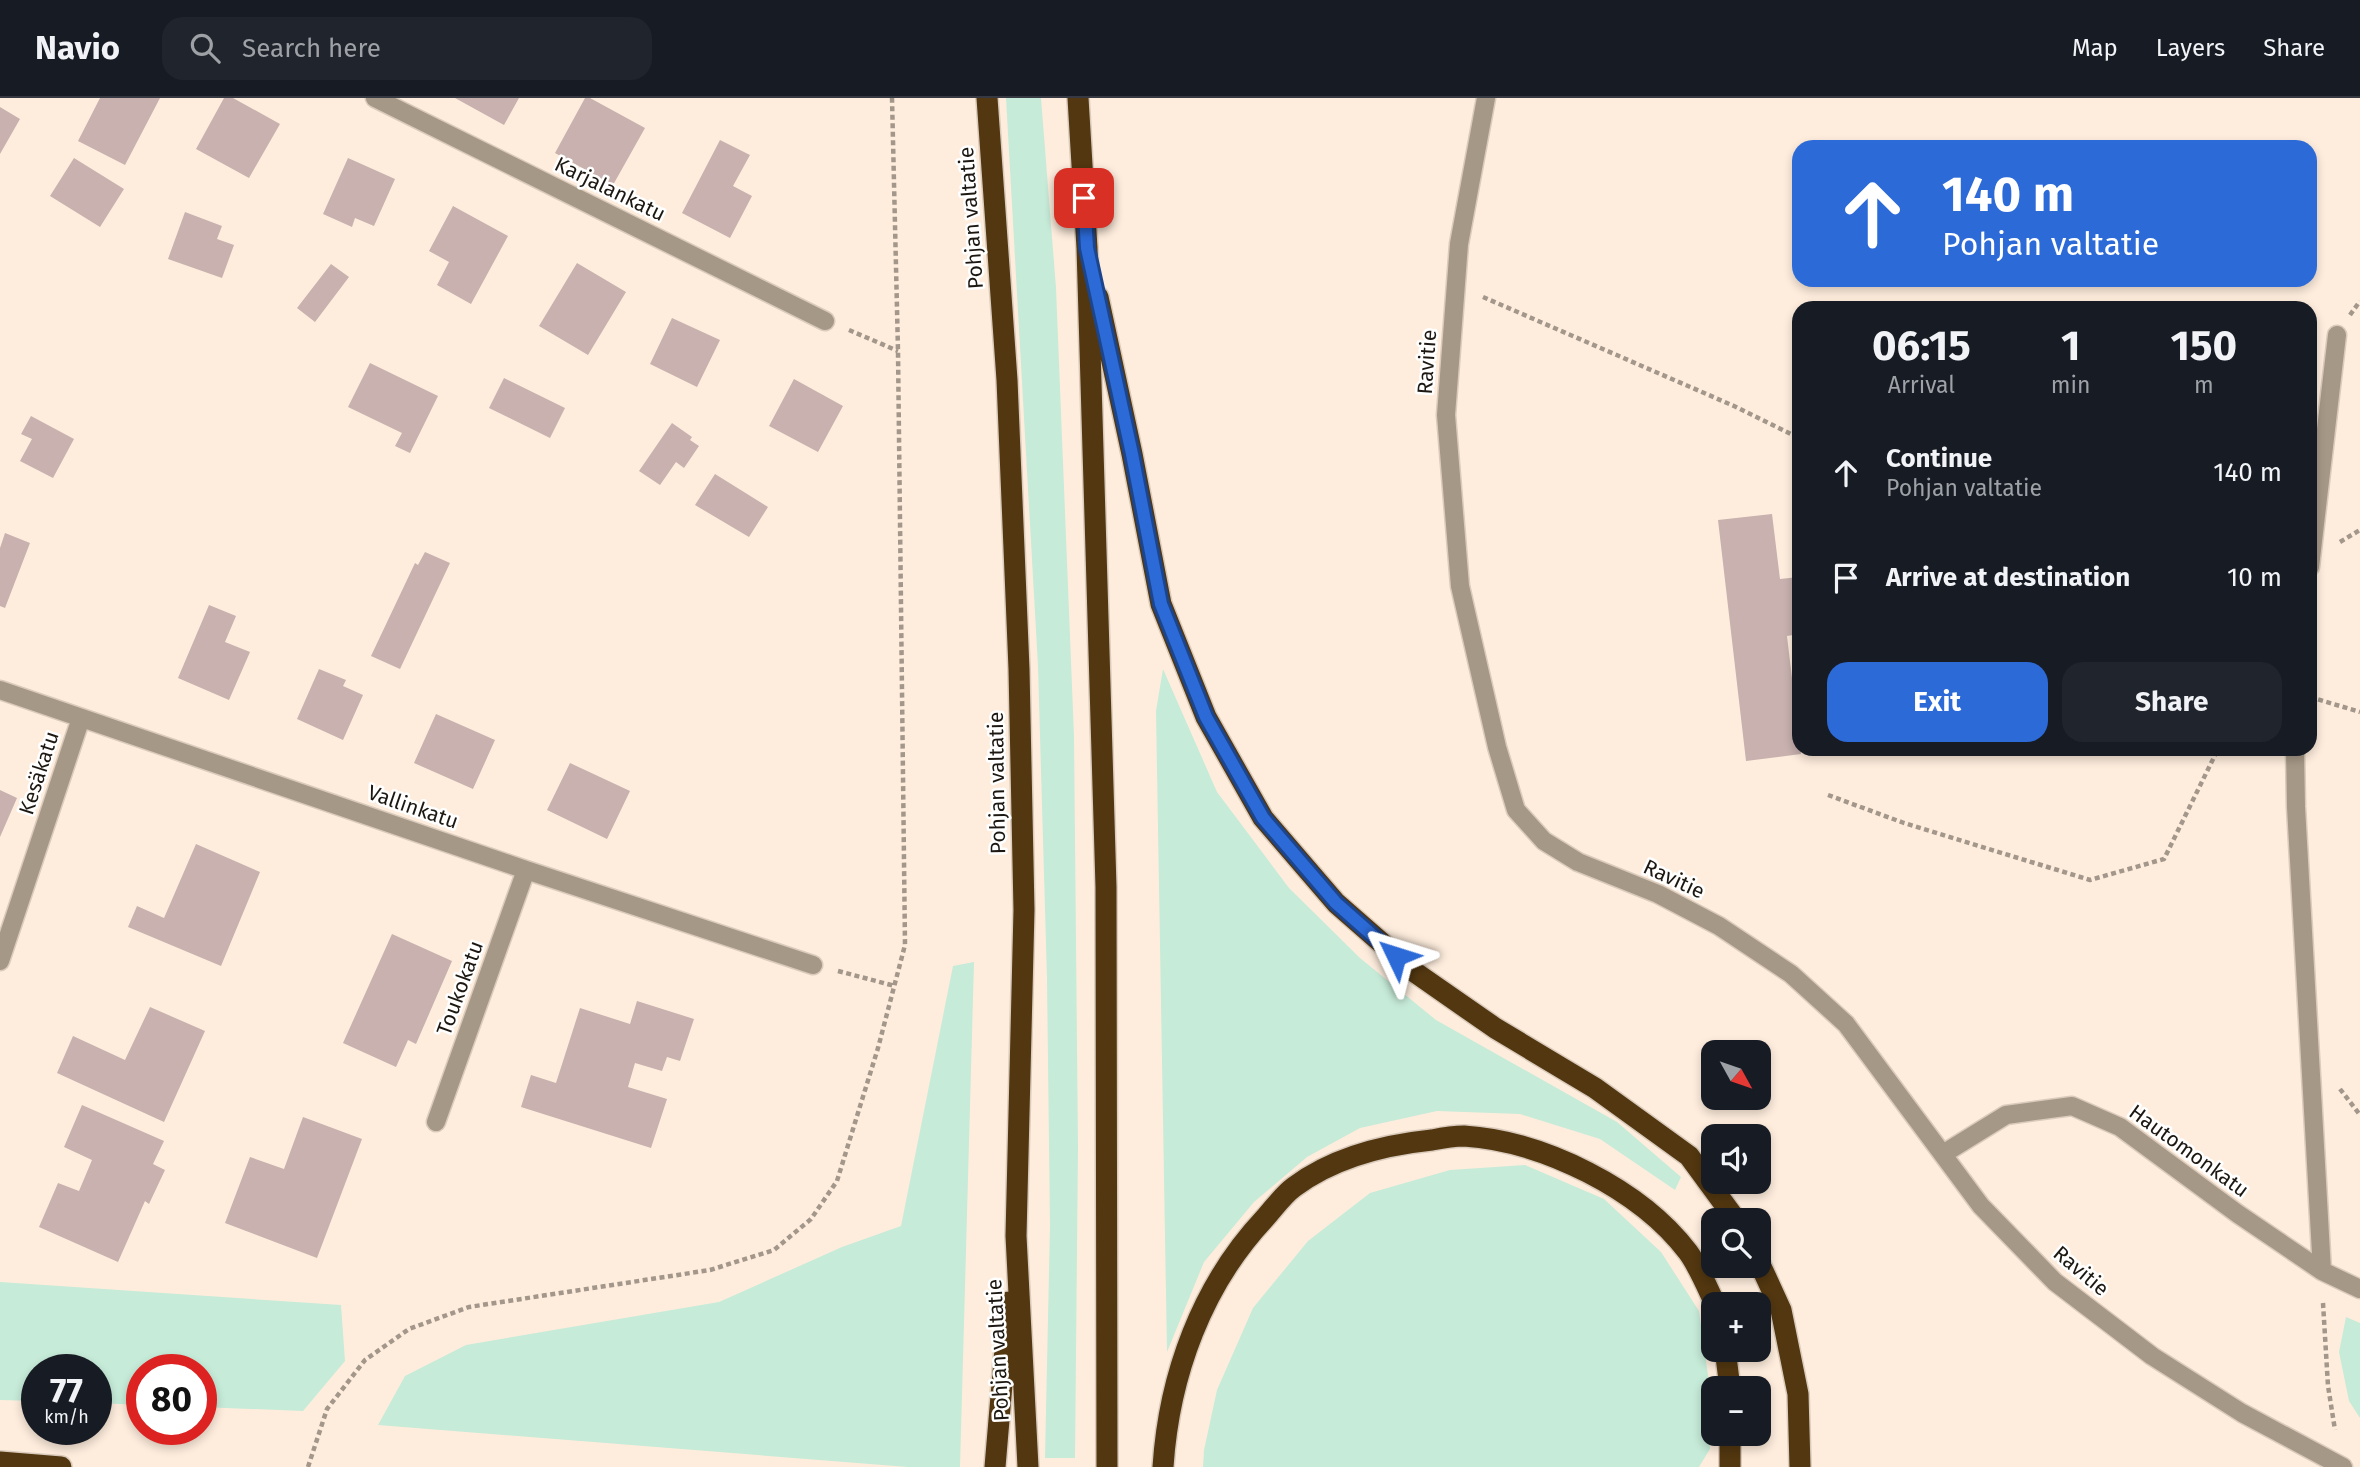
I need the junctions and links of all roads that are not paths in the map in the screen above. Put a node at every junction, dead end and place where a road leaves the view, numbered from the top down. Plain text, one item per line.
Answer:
1 (375, 98) edge
2 (987, 98) edge
3 (1078, 98) edge
4 (1486, 98) edge
5 (1087, 248) junction
6 (825, 321) road end
7 (2337, 335) dead end
8 (2317, 507) edge
9 (0, 690) edge
10 (81, 718) junction
11 (2295, 756) edge
12 (526, 870) junction
13 (0, 961) edge
14 (813, 965) road end
15 (436, 1122) dead end
16 (1943, 1154) junction
17 (1727, 1208) edge
18 (1016, 1236) junction
19 (2322, 1271) junction
20 (1766, 1278) edge
21 (2360, 1289) edge
22 (1709, 1292) edge
23 (1730, 1446) edge
24 (1028, 1458) edge
25 (0, 1462) edge
26 (1107, 1462) edge
27 (1163, 1463) edge
28 (61, 1467) edge
29 (995, 1467) edge
30 (1730, 1467) edge
31 (1800, 1467) edge
32 (2343, 1467) edge

1 - 6 street, Karjalankatu
2 - 18 highway, Pohjan valtatie
3 - 5 highway
4 - 16 street, Ravitie
5 - 17 highway
5 - 26 highway
7 - 8 street
9 - 10 street, Vallinkatu
10 - 12 street, Vallinkatu
10 - 13 street, Kesäkatu
11 - 19 street
12 - 14 street, Vallinkatu
12 - 15 street, Toukokatu
16 - 19 street, Hautomonkatu
16 - 32 street, Ravitie
18 - 24 highway, Pohjan valtatie
18 - 29 highway
19 - 21 street, Hautomonkatu
20 - 31 highway
22 - 27 highway
23 - 30 highway
25 - 28 highway

